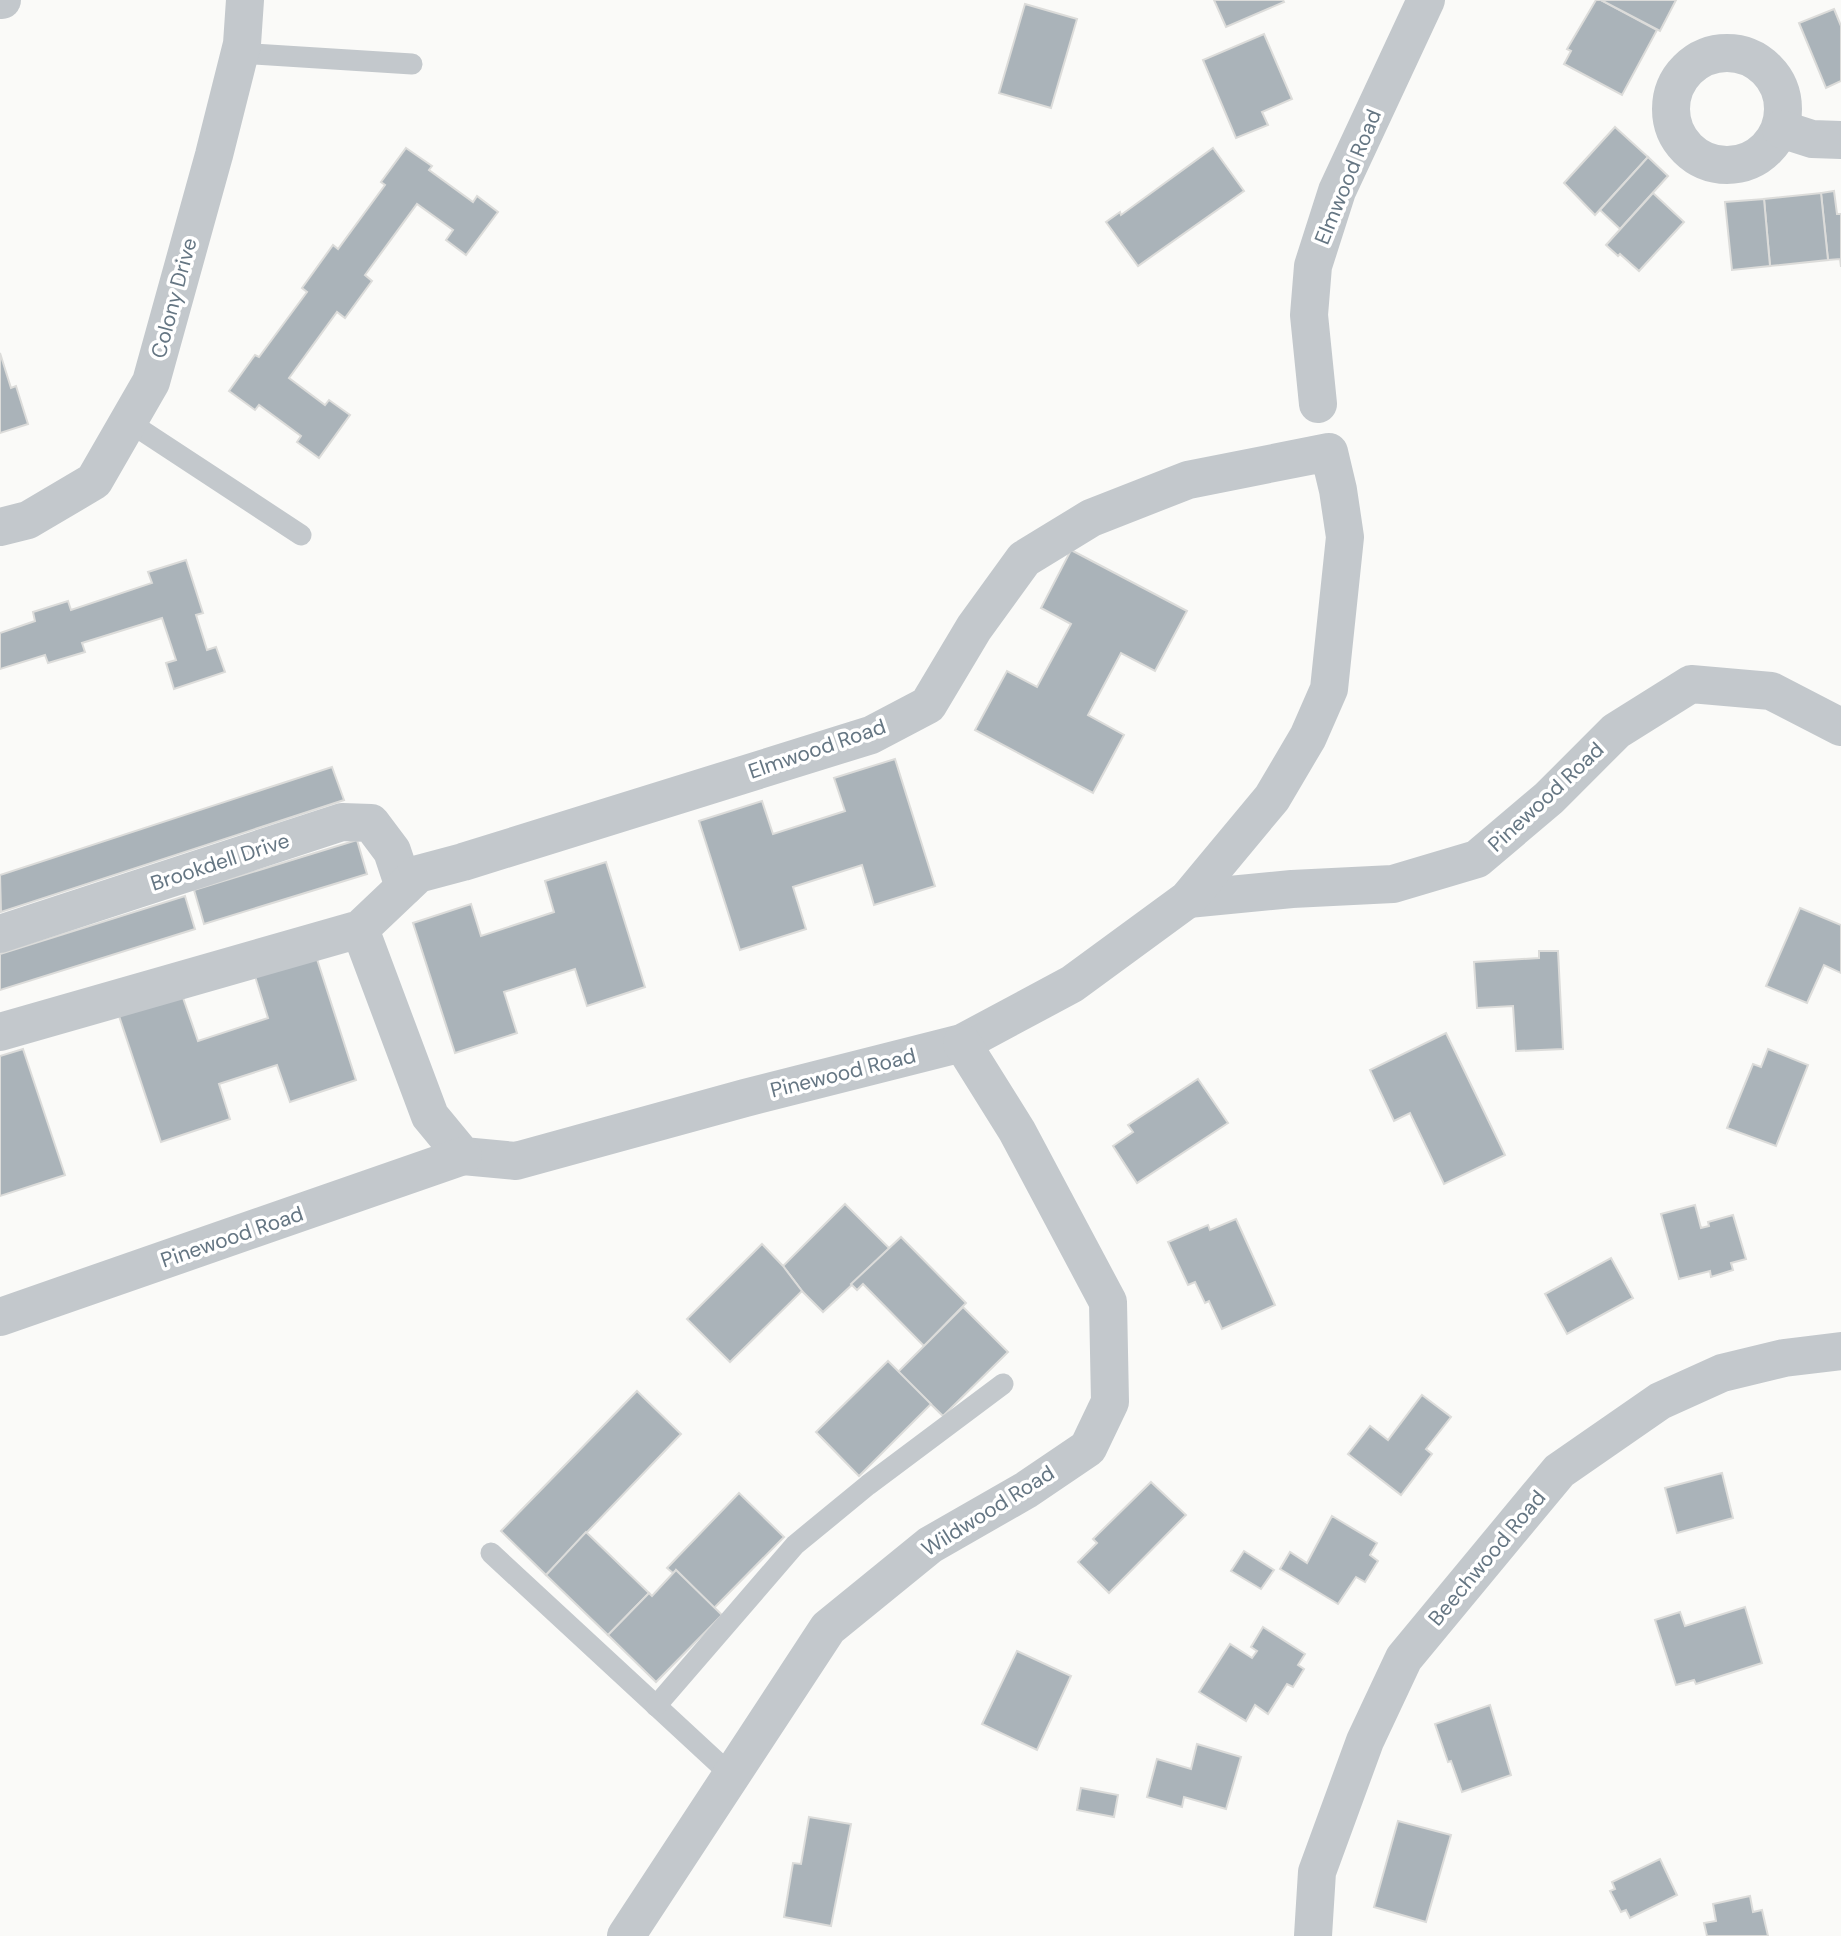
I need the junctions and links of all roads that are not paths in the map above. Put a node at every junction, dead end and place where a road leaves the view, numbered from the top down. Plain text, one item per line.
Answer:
1 (245, 0) edge
2 (1426, 0) edge
3 (239, 53) junction
4 (411, 64) dead end
5 (1781, 129) dead end
6 (1841, 140) edge
7 (1318, 404) dead end
8 (129, 422) junction
9 (0, 527) edge
10 (301, 535) dead end
11 (1345, 537) joint
12 (1841, 727) edge
13 (404, 887) junction
14 (1188, 899) junction
15 (360, 929) junction
16 (0, 934) edge
17 (0, 1032) edge
18 (962, 1043) junction
19 (463, 1156) junction
20 (0, 1317) edge
21 (1841, 1351) edge
22 (1003, 1384) dead end
23 (491, 1553) dead end
24 (656, 1706) junction
25 (731, 1775) junction
26 (626, 1936) edge
27 (1313, 1936) edge

1 - 3 street, Colony Drive
2 - 7 street, Elmwood Road
3 - 4 lane
3 - 8 street, Colony Drive
5 - 6 street
8 - 9 street, Colony Drive
8 - 10 lane
11 - 13 street, Elmwood Road
11 - 14 street, Pinewood Road
12 - 14 street, Pinewood Road
13 - 15 street, Elmwood Road
13 - 16 street, Brookdell Drive
14 - 18 street, Pinewood Road
15 - 17 street
15 - 19 street
18 - 19 street, Pinewood Road
18 - 25 street, Wildwood Road
19 - 20 street, Pinewood Road
21 - 27 street, Beechwood Road
22 - 24 lane
23 - 24 lane
24 - 25 lane
25 - 26 street, Wildwood Road

